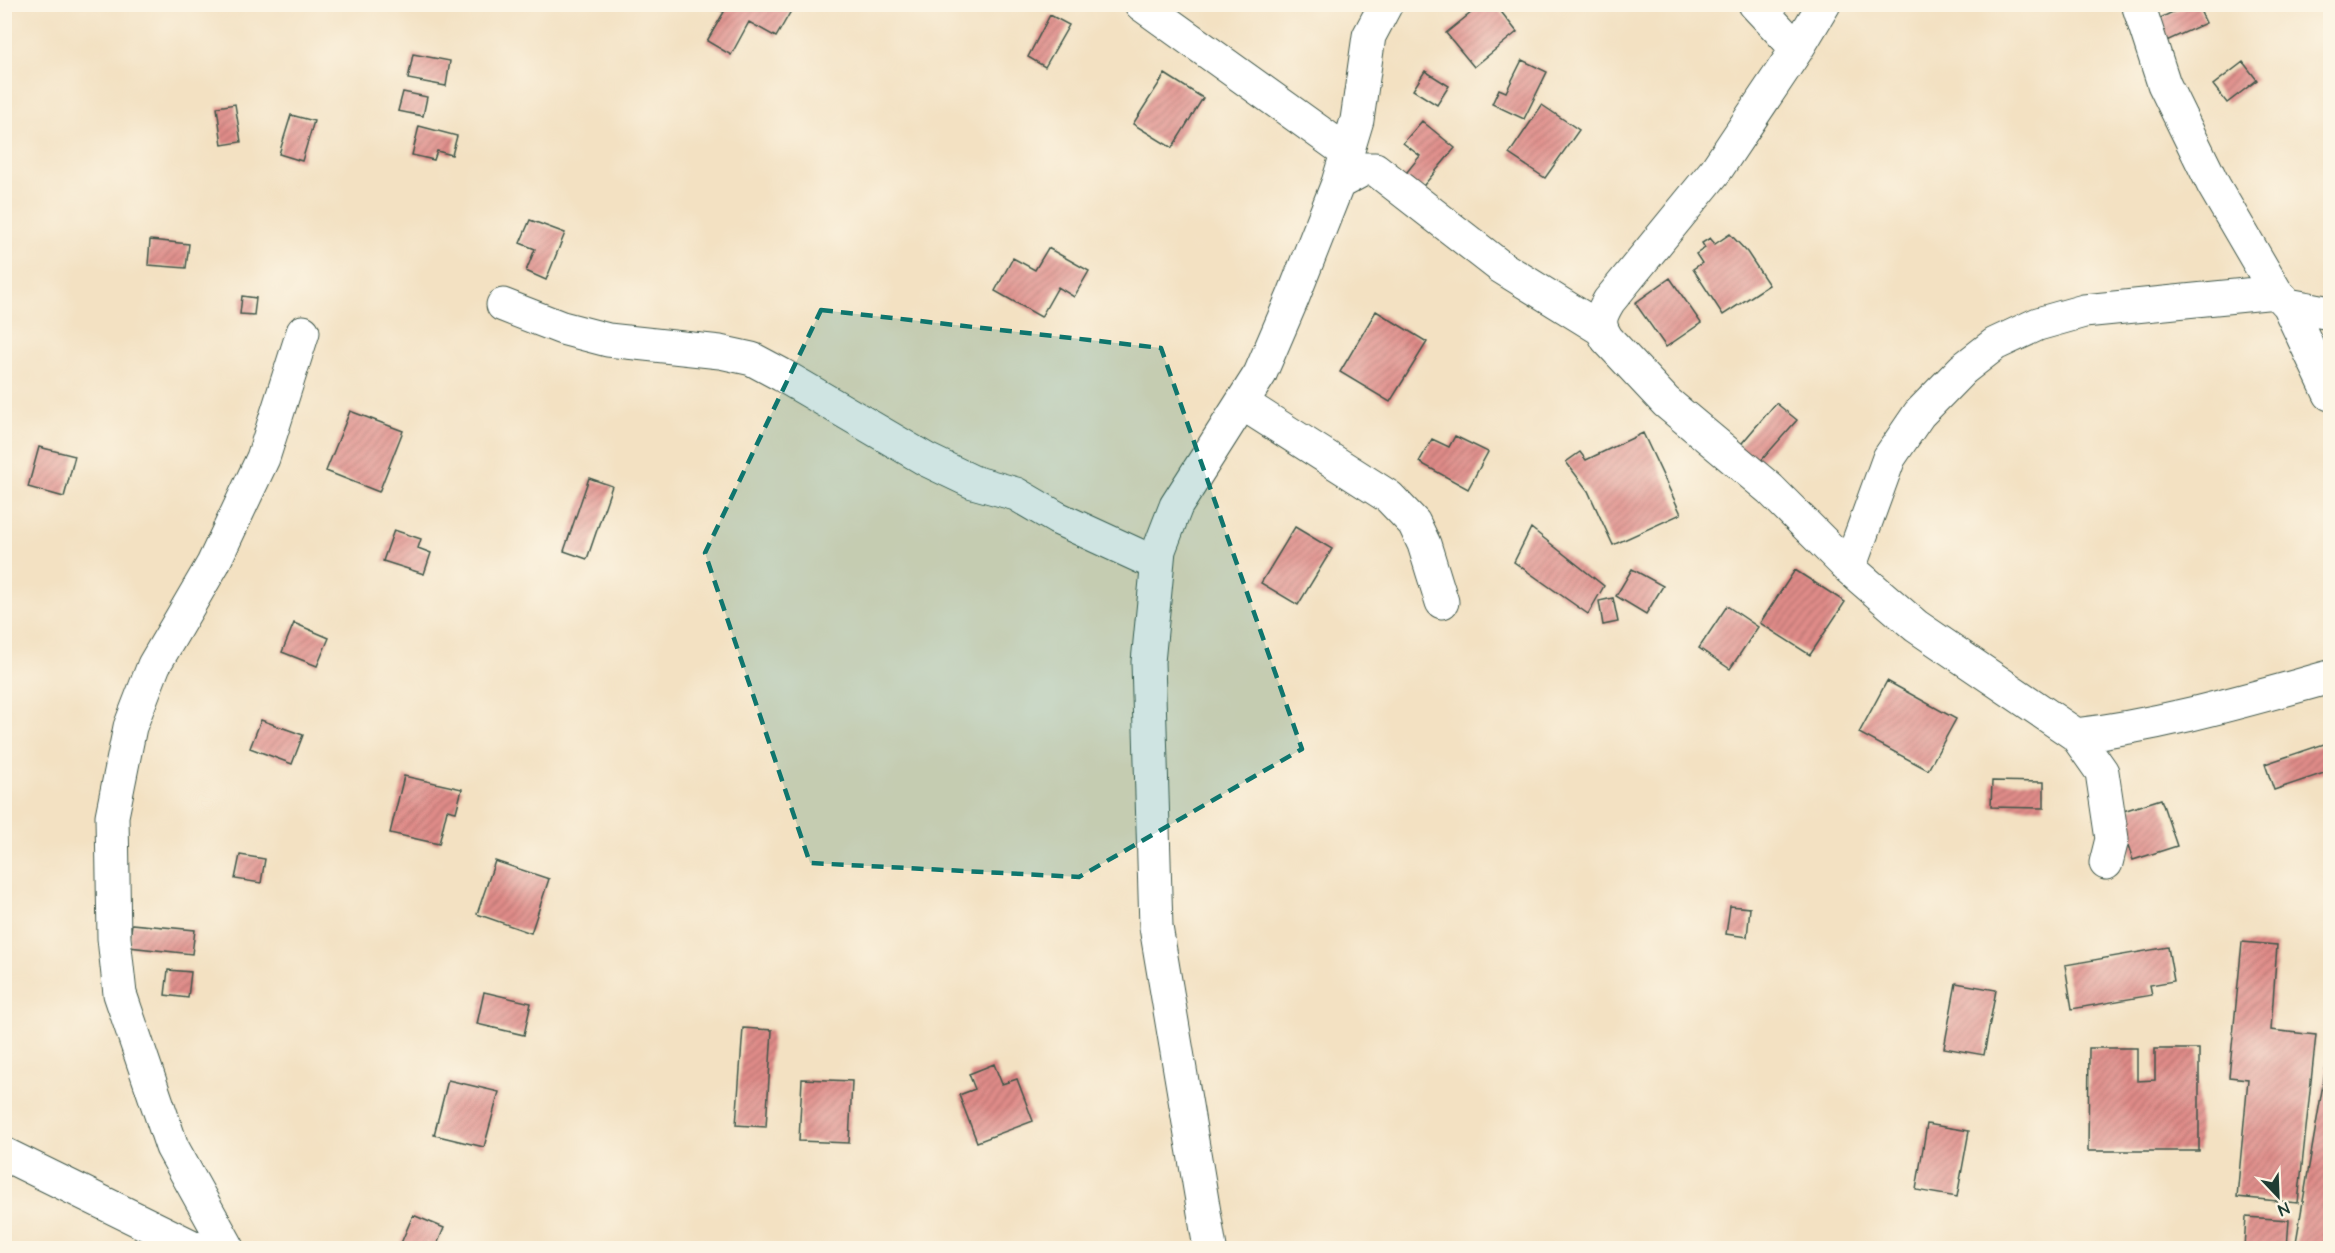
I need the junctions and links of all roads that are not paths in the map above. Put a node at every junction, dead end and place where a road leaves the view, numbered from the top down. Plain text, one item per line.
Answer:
1 (1141, 4) edge
2 (1386, 4) edge
3 (1755, 4) edge
4 (1824, 4) edge
5 (2138, 4) edge
6 (1797, 49) junction
7 (1347, 152) junction
8 (1338, 183) junction
9 (2282, 298) junction
10 (503, 305) dead end
11 (2331, 313) edge
12 (1601, 328) junction
13 (303, 332) dead end
14 (2331, 394) edge
15 (1242, 403) junction
16 (1157, 564) junction
17 (1849, 568) junction
18 (1442, 602) dead end
19 (2331, 677) edge
20 (2076, 735) junction
21 (2106, 863) dead end
22 (4, 1154) edge
23 (195, 1248) edge
24 (228, 1248) edge
25 (1210, 1248) edge

1 - 7 street
2 - 7 street
3 - 6 street
4 - 6 street
5 - 9 street
6 - 12 street
7 - 8 street
8 - 12 street
8 - 15 street
9 - 11 street
9 - 14 street
9 - 17 street
10 - 16 street
12 - 17 street
13 - 24 street
15 - 16 street
15 - 18 street
16 - 25 street
17 - 20 street
19 - 20 street
20 - 21 street
22 - 23 street

